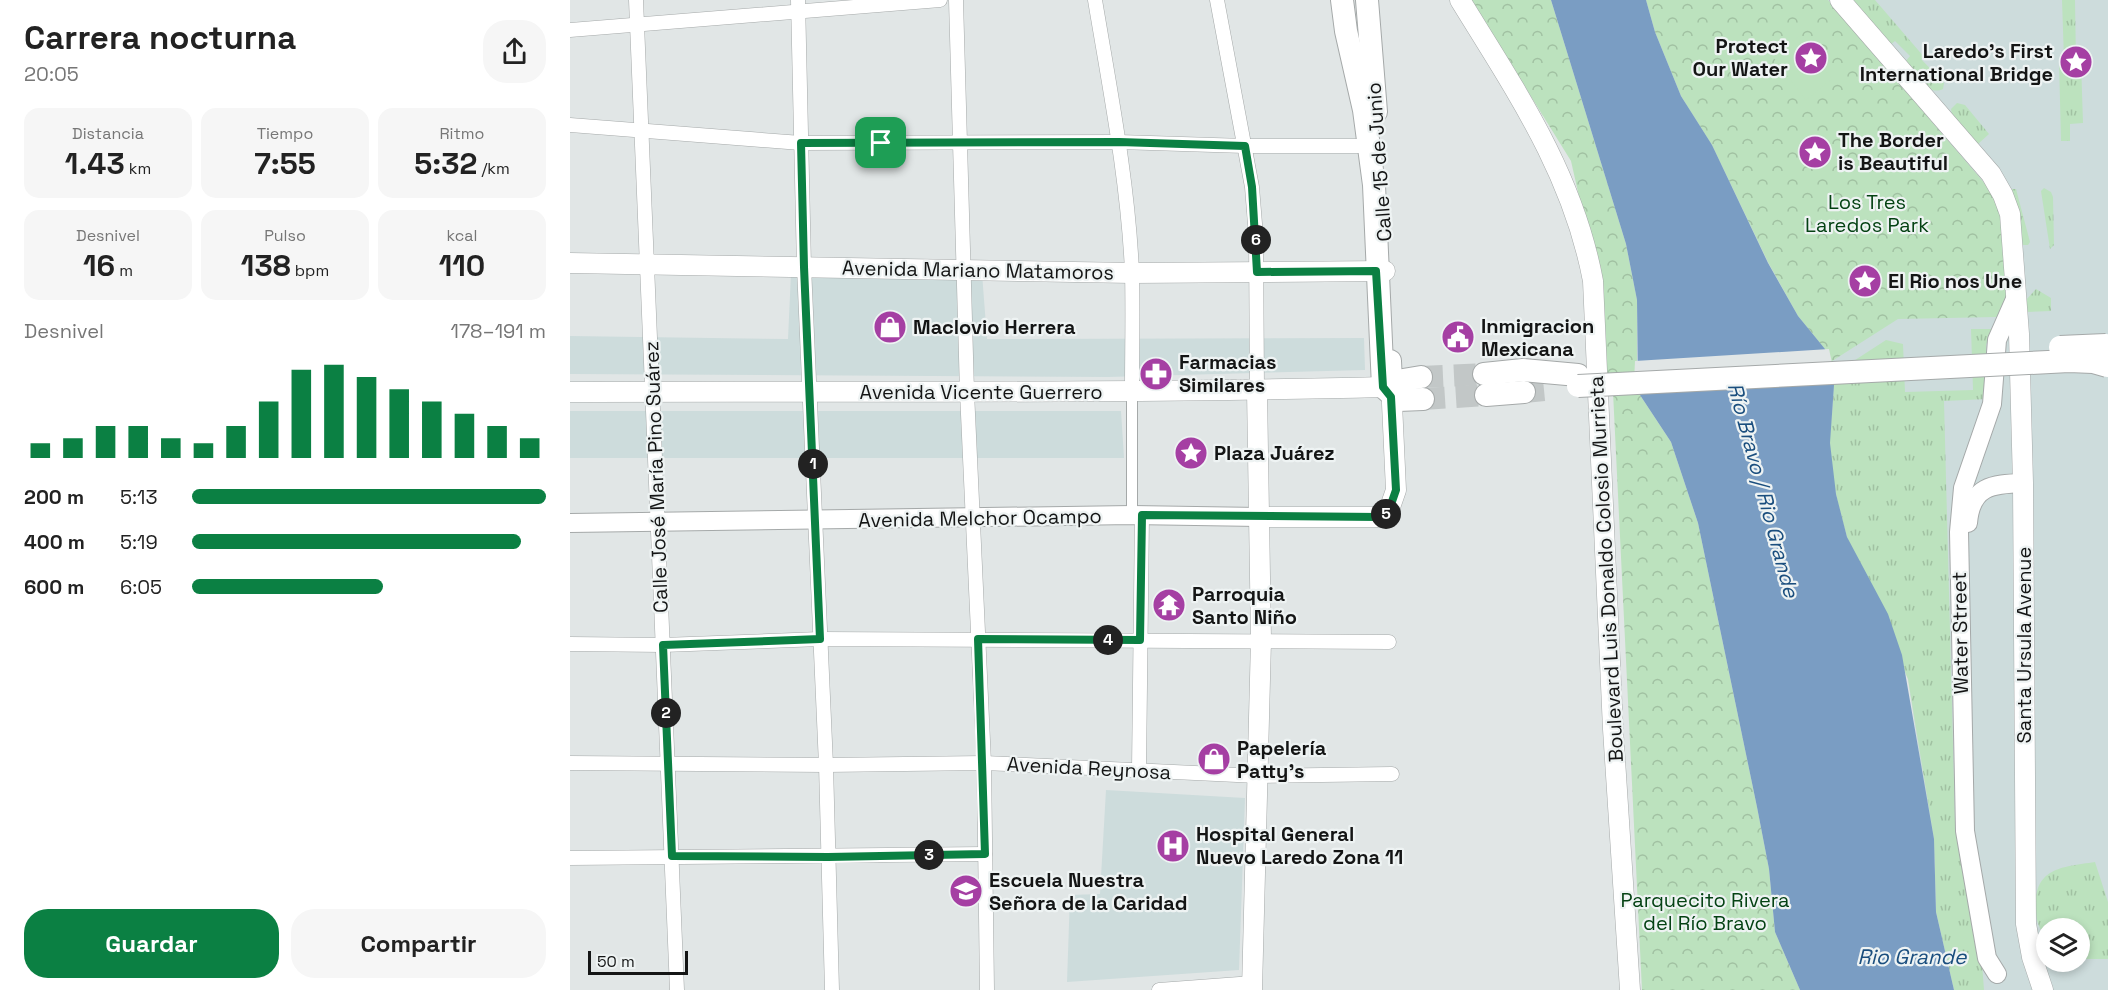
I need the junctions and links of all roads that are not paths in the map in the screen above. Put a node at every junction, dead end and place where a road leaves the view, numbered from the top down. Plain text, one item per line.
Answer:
1 (636, 0) edge
2 (940, 0) edge
3 (956, 0) edge
4 (1095, 0) edge
5 (1217, 0) edge
6 (1342, 0) edge
7 (1367, 0) edge
8 (1460, 0) edge
9 (1840, 0) edge
10 (798, 6) edge
11 (637, 24) junction
12 (570, 30) edge
13 (570, 125) edge
14 (641, 131) junction
15 (1373, 141) junction
16 (1119, 142) junction
17 (801, 143) junction
18 (962, 143) junction
19 (1245, 146) junction
20 (570, 263) edge
21 (647, 264) junction
22 (804, 267) junction
23 (963, 270) junction
24 (1381, 271) junction
25 (1257, 272) junction
26 (1132, 273) junction
27 (2011, 329) junction
28 (2108, 360) edge
29 (1578, 380) junction
30 (1422, 388) tunnel mouth
31 (1388, 389) junction
32 (1257, 390) junction
33 (570, 392) edge
34 (652, 392) junction
35 (967, 392) junction
36 (1132, 392) junction
37 (810, 393) junction
38 (2024, 492) junction
39 (1388, 513) joint
40 (1137, 515) junction
41 (1259, 517) junction
42 (973, 519) junction
43 (816, 522) junction
44 (570, 523) edge
45 (658, 524) junction
46 (820, 639) junction
47 (978, 639) junction
48 (1140, 640) junction
49 (1261, 640) junction
50 (1389, 642) dead end
51 (570, 644) edge
52 (663, 645) junction
53 (668, 762) junction
54 (570, 763) edge
55 (984, 763) junction
56 (826, 765) junction
57 (1139, 770) junction
58 (1392, 774) dead end
59 (1258, 776) junction
60 (985, 854) junction
61 (672, 856) junction
62 (828, 857) junction
63 (570, 858) edge
64 (1999, 982) edge
65 (1253, 986) edge
66 (677, 990) edge
67 (832, 990) edge
68 (987, 990) edge
69 (1159, 990) edge
70 (1630, 990) edge
71 (2043, 990) edge

1 - 11 street, Calle José María Pino Suárez
2 - 10 street
3 - 18 street
4 - 16 street
5 - 19 street
6 - 15 main road, Calle 15 de Junio
7 - 15 main road, Calle 15 de Junio
8 - 70 main road, Boulevard Luis Donaldo Colosio Murrieta
9 - 27 main road, Santa Ursula Avenue
10 - 11 street
10 - 17 street
11 - 12 street
11 - 14 street, Calle José María Pino Suárez
13 - 14 street
14 - 17 street
14 - 21 street, Calle José María Pino Suárez
15 - 19 street
15 - 24 main road, Calle 15 de Junio
16 - 18 street
16 - 19 street
16 - 26 street
17 - 18 street
17 - 22 street
18 - 23 street
19 - 25 street
20 - 21 main road, Avenida Mariano Matamoros
21 - 22 main road, Avenida Mariano Matamoros
21 - 34 street, Calle José María Pino Suárez
22 - 23 main road, Avenida Mariano Matamoros
22 - 37 street
23 - 26 main road, Avenida Mariano Matamoros
23 - 35 street
24 - 25 main road, Avenida Mariano Matamoros
24 - 31 main road, Calle 15 de Junio
25 - 26 main road, Avenida Mariano Matamoros
25 - 32 street
26 - 36 street
27 - 38 main road, Santa Ursula Avenue
27 - 64 street, Water Street
28 - 29 main road, bridge
29 - 29 main road
30 - 31 main road
31 - 32 main road, Avenida Vicente Guerrero
31 - 39 main road, Calle 15 de Junio
32 - 36 main road, Avenida Vicente Guerrero
32 - 41 main road
33 - 34 main road, Avenida Vicente Guerrero
34 - 37 main road, Avenida Vicente Guerrero
34 - 45 street, Calle José María Pino Suárez
35 - 36 main road, Avenida Vicente Guerrero
35 - 37 main road, Avenida Vicente Guerrero
35 - 42 street
36 - 40 street
37 - 43 street
38 - 64 street, Water Street
38 - 71 main road, Santa Ursula Avenue
39 - 41 main road, Avenida Melchor Ocampo
40 - 41 street, Avenida Melchor Ocampo
40 - 42 street, Avenida Melchor Ocampo
40 - 48 street
41 - 49 main road
42 - 43 street, Avenida Melchor Ocampo
42 - 47 street
43 - 45 street, Avenida Melchor Ocampo
43 - 46 street
44 - 45 street, Avenida Melchor Ocampo
45 - 52 street, Calle José María Pino Suárez
46 - 47 street
46 - 52 street
46 - 56 street
47 - 48 street
47 - 55 street
48 - 49 street
48 - 57 street
49 - 50 street
49 - 59 main road
51 - 52 street
52 - 53 street, Calle José María Pino Suárez
53 - 54 street, Avenida Reynosa
53 - 56 street, Avenida Reynosa
53 - 61 street, Calle José María Pino Suárez
55 - 56 street, Avenida Reynosa
55 - 57 street, Avenida Reynosa
55 - 60 street
56 - 62 street
57 - 59 street, Avenida Reynosa
58 - 59 street, Avenida Reynosa
59 - 65 main road
60 - 62 street
60 - 68 street
61 - 62 street
61 - 63 street
61 - 66 street, Calle José María Pino Suárez
62 - 67 street
65 - 69 street

